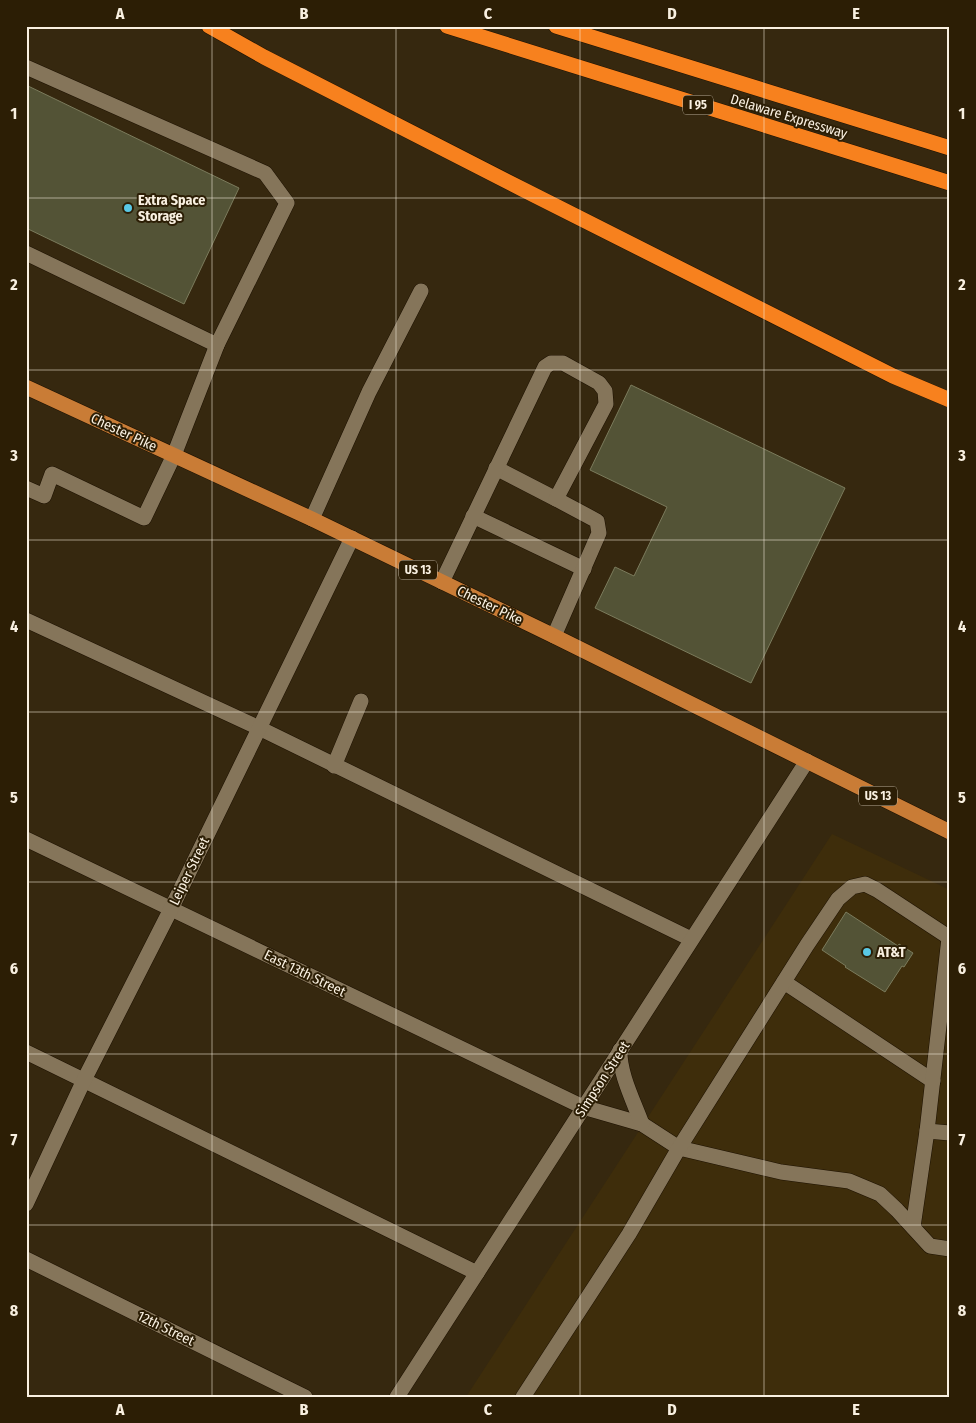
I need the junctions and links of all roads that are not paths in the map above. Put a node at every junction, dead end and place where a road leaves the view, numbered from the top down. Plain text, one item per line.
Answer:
1 (209, 26) edge
2 (446, 26) edge
3 (556, 26) edge
4 (26, 67) edge
5 (950, 148) edge
6 (950, 183) edge
7 (26, 253) edge
8 (421, 292) dead end
9 (217, 345) junction
10 (26, 387) edge
11 (950, 400) edge
12 (174, 455) junction
13 (496, 468) junction
14 (26, 488) edge
15 (556, 499) junction
16 (473, 516) junction
17 (312, 519) junction
18 (352, 538) junction
19 (584, 569) junction
20 (442, 582) junction
21 (26, 620) edge
22 (554, 636) junction
23 (362, 702) dead end
24 (259, 728) junction
25 (807, 761) junction
26 (334, 766) junction
27 (950, 832) edge
28 (26, 839) edge
29 (171, 909) junction
30 (949, 938) edge
31 (692, 939) junction
32 (784, 982) junction
33 (620, 1050) junction
34 (26, 1052) edge
35 (84, 1080) junction
36 (933, 1081) junction
37 (583, 1107) junction
38 (642, 1124) junction
39 (927, 1131) junction
40 (950, 1133) edge
41 (679, 1148) junction
42 (26, 1204) edge
43 (913, 1227) junction
44 (950, 1249) edge
45 (26, 1259) edge
46 (477, 1272) junction
47 (305, 1397) edge
48 (397, 1397) edge
49 (523, 1397) edge

1 - 11 highway
2 - 6 highway, Delaware Expressway / I 95
3 - 5 highway, Delaware Expressway / I 95
4 - 9 street
7 - 9 street
8 - 17 street
9 - 12 street
10 - 12 main road, Chester Pike / US 13
12 - 14 street
12 - 17 main road, Chester Pike / US 13
13 - 15 street
13 - 15 street
13 - 16 street
15 - 19 street
16 - 19 street
16 - 20 street
17 - 18 main road, Chester Pike / US 13
18 - 20 main road, Chester Pike / US 13
18 - 24 street, Leiper Street
19 - 22 street
20 - 22 main road, Chester Pike / US 13
21 - 24 street
22 - 25 main road, Chester Pike / US 13
23 - 26 street
24 - 26 street
24 - 29 street, Leiper Street
25 - 27 main road, Chester Pike / US 13
25 - 31 street, Simpson Street
26 - 31 street
28 - 29 street, East 13th Street
29 - 35 street, Leiper Street
29 - 37 street, East 13th Street
30 - 32 street
30 - 36 street
31 - 33 street, Simpson Street
32 - 36 street
32 - 41 street
33 - 37 street, Simpson Street
33 - 38 street
34 - 35 street
35 - 42 street, Leiper Street
35 - 46 street
36 - 39 street
37 - 38 street, East 13th Street
37 - 46 street, Simpson Street
38 - 41 street, East 13th Street
39 - 40 street
39 - 43 street
41 - 43 street, East 13th Street
41 - 49 street
43 - 44 street, East 13th Street
45 - 47 street, 12th Street
46 - 48 street, Simpson Street

